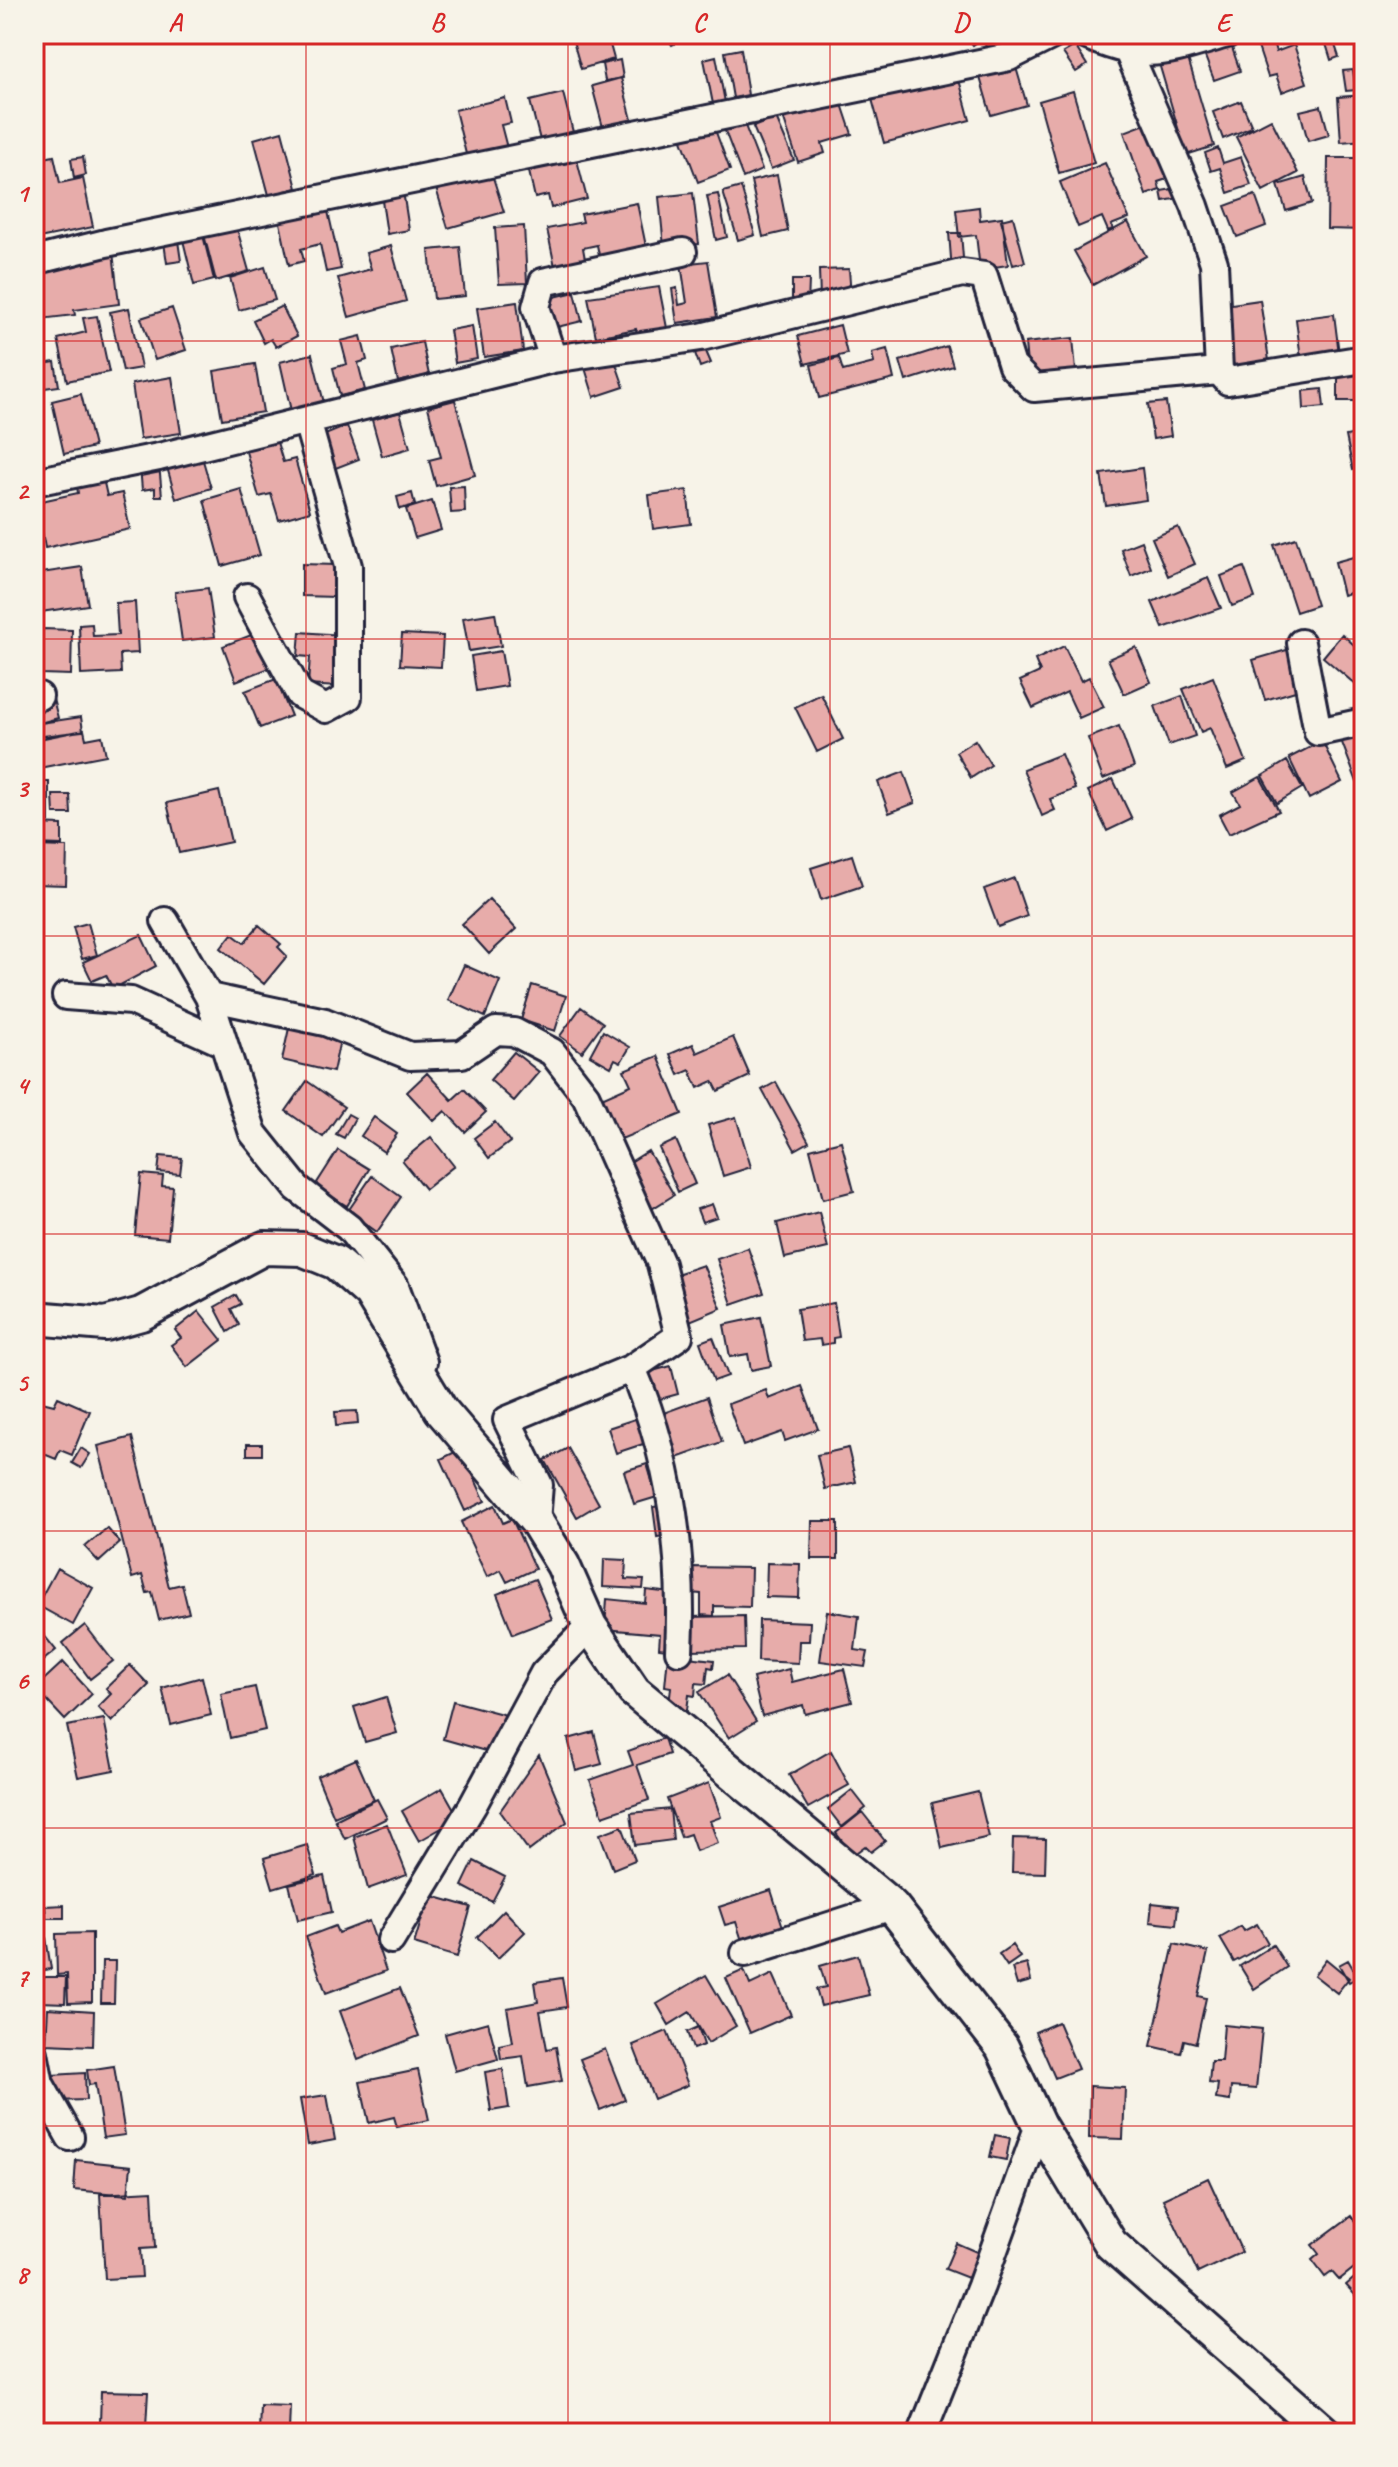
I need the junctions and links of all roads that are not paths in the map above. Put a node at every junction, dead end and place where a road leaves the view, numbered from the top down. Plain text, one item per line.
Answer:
1 (1055, 34) edge
2 (1083, 34) edge
3 (1227, 34) edge
4 (1128, 51) junction
5 (683, 252) dead end
6 (34, 261) edge
7 (553, 359) junction
8 (1364, 359) edge
9 (1219, 371) junction
10 (307, 421) junction
11 (34, 482) edge
12 (247, 597) dead end
13 (1301, 643) dead end
14 (1364, 722) edge
15 (165, 921) dead end
16 (66, 996) dead end
17 (209, 997) junction
18 (223, 1043) junction
19 (34, 1318) edge
20 (632, 1368) junction
21 (441, 1410) junction
22 (536, 1521) junction
23 (590, 1626) junction
24 (679, 1651) dead end
25 (892, 1906) junction
26 (391, 1940) dead end
27 (745, 1953) dead end
28 (34, 2053) edge
29 (1039, 2125) junction
30 (70, 2137) dead end
31 (922, 2433) edge
32 (1325, 2433) edge

1 - 6 street
2 - 4 street
3 - 4 street
4 - 9 street
5 - 7 street
7 - 9 street
7 - 10 street
8 - 9 street
10 - 11 street
10 - 12 street
13 - 14 street
15 - 17 street
16 - 18 street
17 - 18 street
17 - 20 street
18 - 21 street
19 - 21 main road
20 - 22 street
20 - 24 street
21 - 22 main road
22 - 23 main road
23 - 25 main road
23 - 26 street
25 - 27 street
25 - 29 main road
28 - 30 street
29 - 31 street
29 - 32 main road

